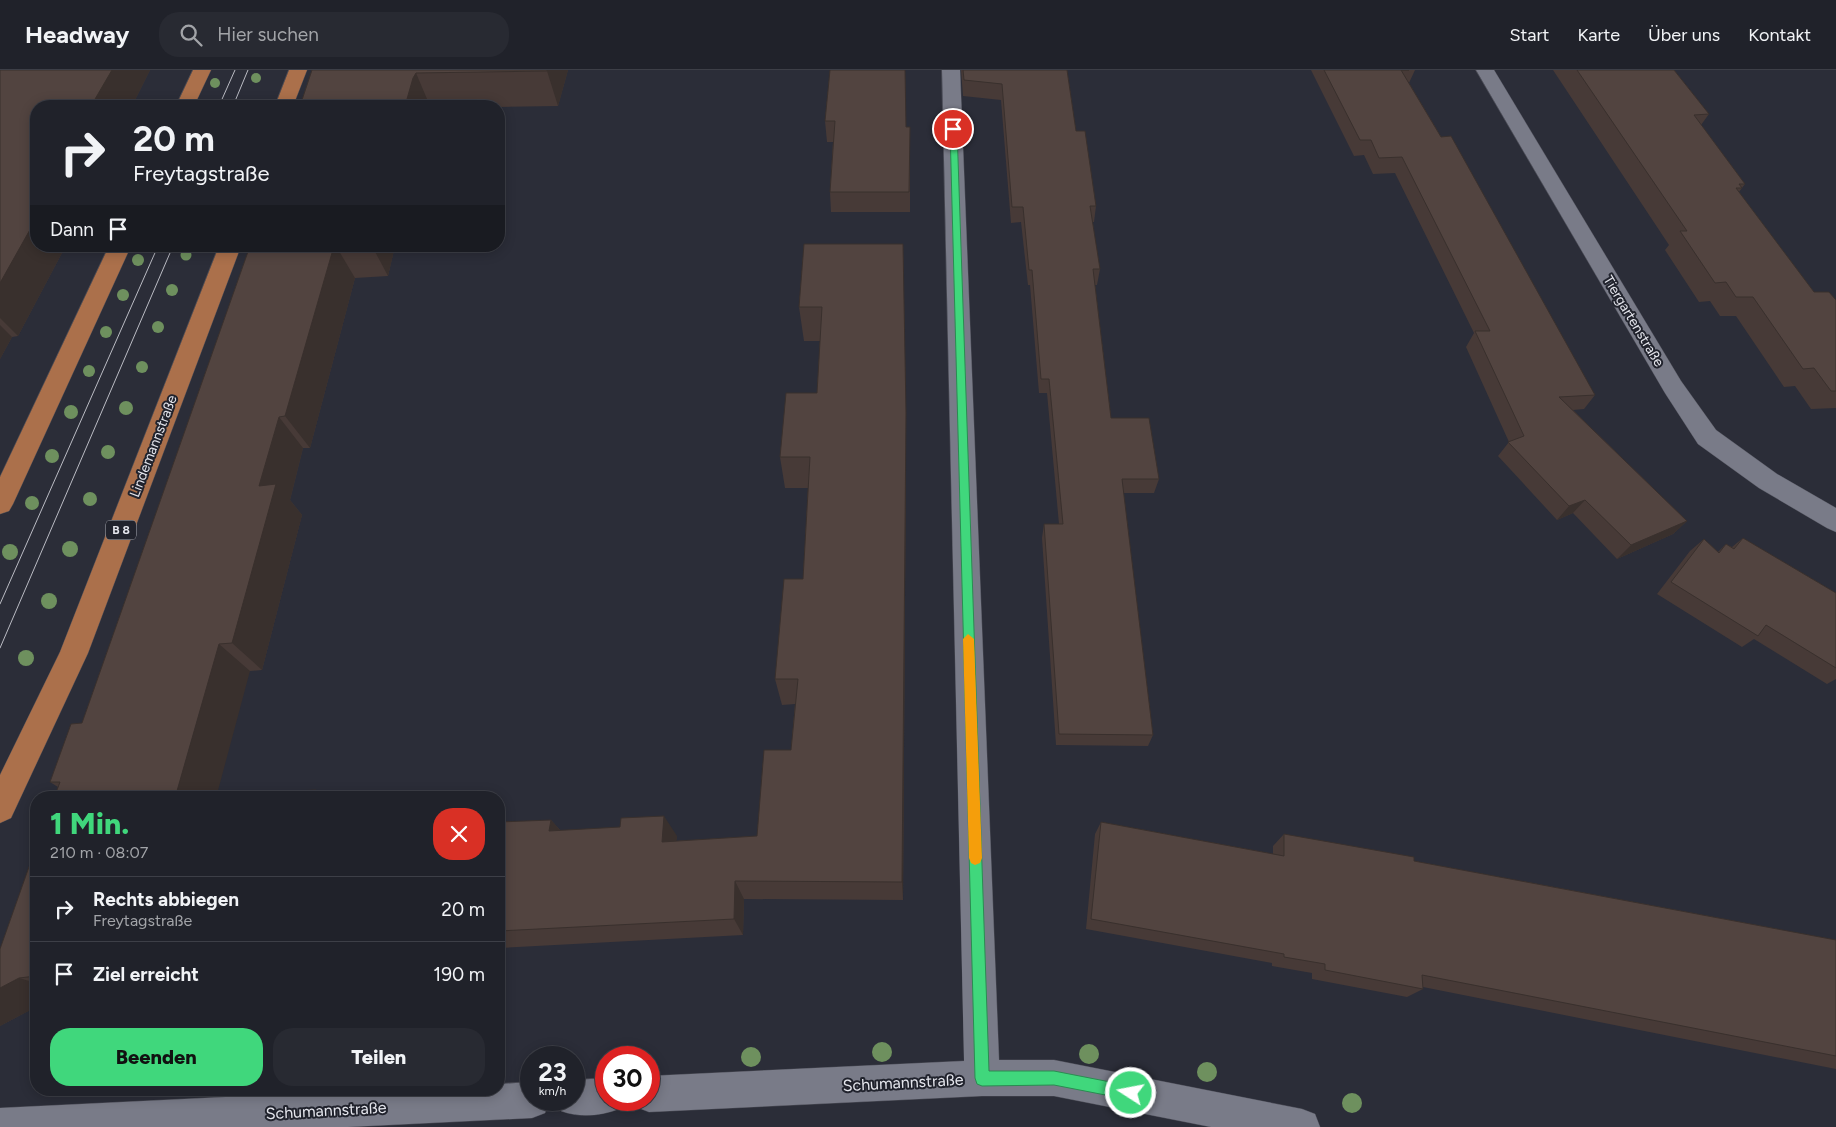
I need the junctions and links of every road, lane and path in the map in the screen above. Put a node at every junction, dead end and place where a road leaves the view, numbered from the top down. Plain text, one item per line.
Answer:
1 (202, 70) edge
2 (298, 70) edge
3 (951, 70) edge
4 (1485, 70) edge
5 (188, 100) edge
6 (286, 100) edge
7 (117, 252) edge
8 (228, 252) edge
9 (0, 504) edge
10 (1836, 522) edge
11 (0, 808) edge
12 (982, 1078) junction
13 (660, 1093) edge
14 (520, 1101) edge
15 (0, 1126) edge
16 (1302, 1127) edge

1 - 5 main road
2 - 6 main road
3 - 12 street
4 - 10 street, Tiergartenstraße
7 - 9 main road
8 - 11 main road, Lindemannstraße / B 8
12 - 13 street, Schumannstraße
12 - 16 street, Schumannstraße
14 - 15 street, Schumannstraße

